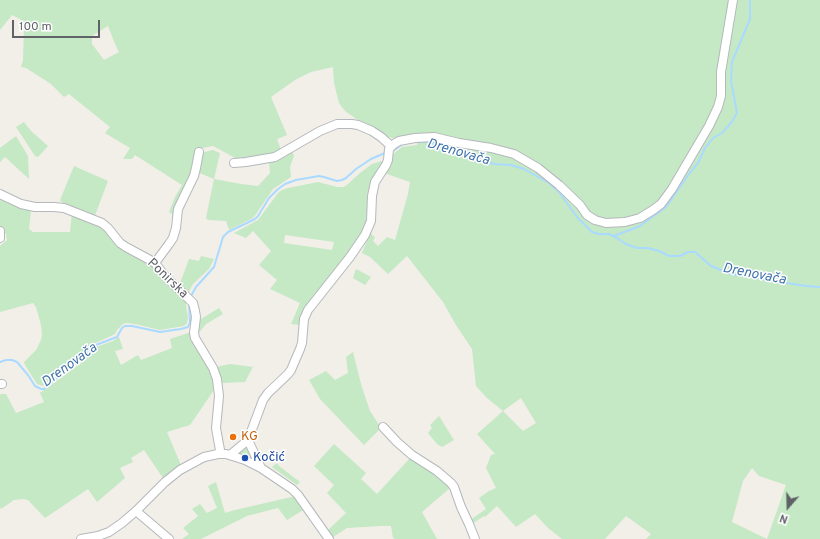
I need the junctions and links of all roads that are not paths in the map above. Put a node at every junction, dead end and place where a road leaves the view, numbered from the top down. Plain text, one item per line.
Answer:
1 (733, 0) edge
2 (389, 151) junction
3 (199, 152) dead end
4 (234, 163) dead end
5 (0, 194) edge
6 (0, 231) edge
7 (0, 238) edge
8 (155, 263) junction
9 (382, 427) dead end
10 (248, 440) junction
11 (218, 454) junction
12 (230, 455) junction
13 (261, 468) junction
14 (136, 511) junction
15 (81, 539) edge
16 (169, 539) edge
17 (329, 539) edge
18 (475, 539) edge

1 - 2 street
2 - 4 street
2 - 10 street
3 - 8 street
5 - 8 street, Ponirska
6 - 7 street
8 - 11 street, Ponirska
9 - 18 street
10 - 12 street
10 - 13 street
11 - 12 street
11 - 14 street
12 - 13 street
13 - 17 street
14 - 15 street
14 - 16 street

